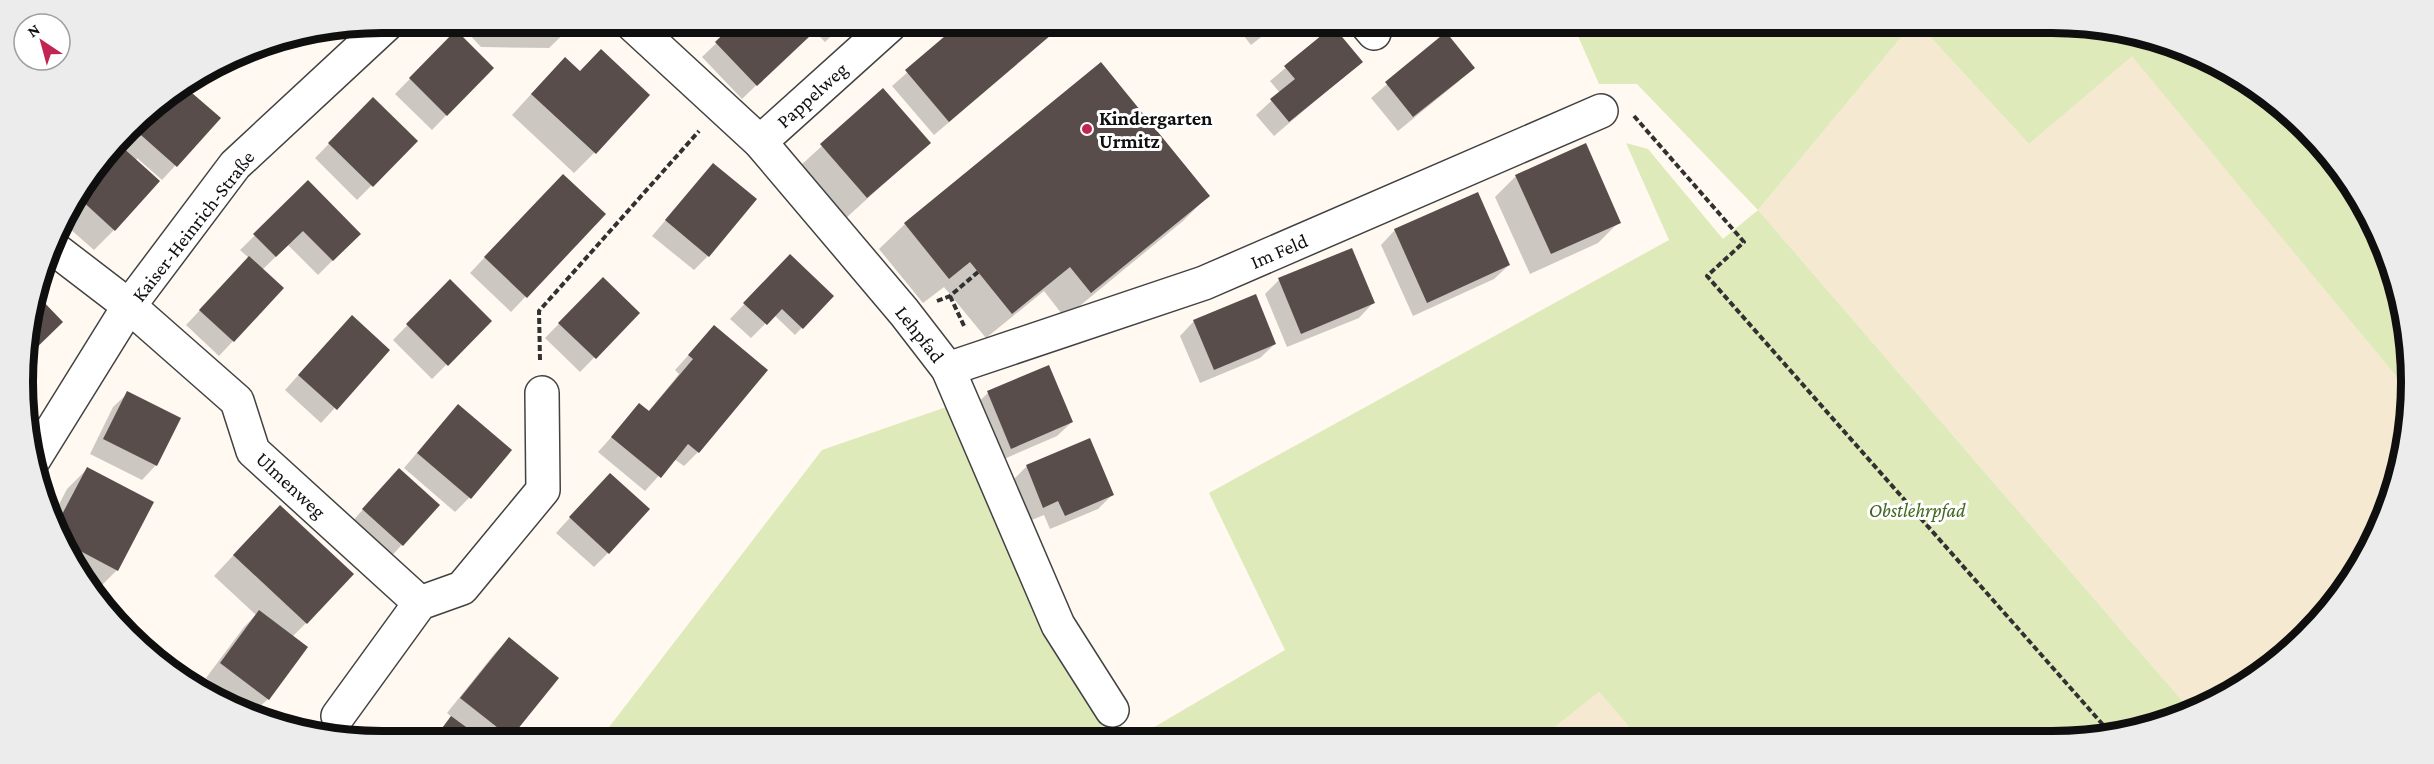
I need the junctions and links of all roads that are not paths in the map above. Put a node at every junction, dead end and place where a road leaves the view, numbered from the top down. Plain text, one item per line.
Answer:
1 (376, 33) edge
2 (642, 33) edge
3 (881, 33) edge
4 (1601, 111) road end
5 (760, 142) junction
6 (59, 252) edge
7 (129, 306) junction
8 (948, 369) junction
9 (542, 393) road end
10 (40, 449) edge
11 (420, 603) junction
12 (1112, 710) dead end
13 (338, 716) dead end

1 - 7 street, Kaiser-Heinrich-Straße
2 - 5 street, Lehpfad
3 - 5 street, Pappelweg
4 - 8 street, Im Feld
5 - 8 street, Lehpfad
6 - 7 street, Ulmenweg
7 - 10 street, Kaiser-Heinrich-Straße
7 - 11 street, Ulmenweg
8 - 12 street, Lehpfad
9 - 11 street
11 - 13 street

